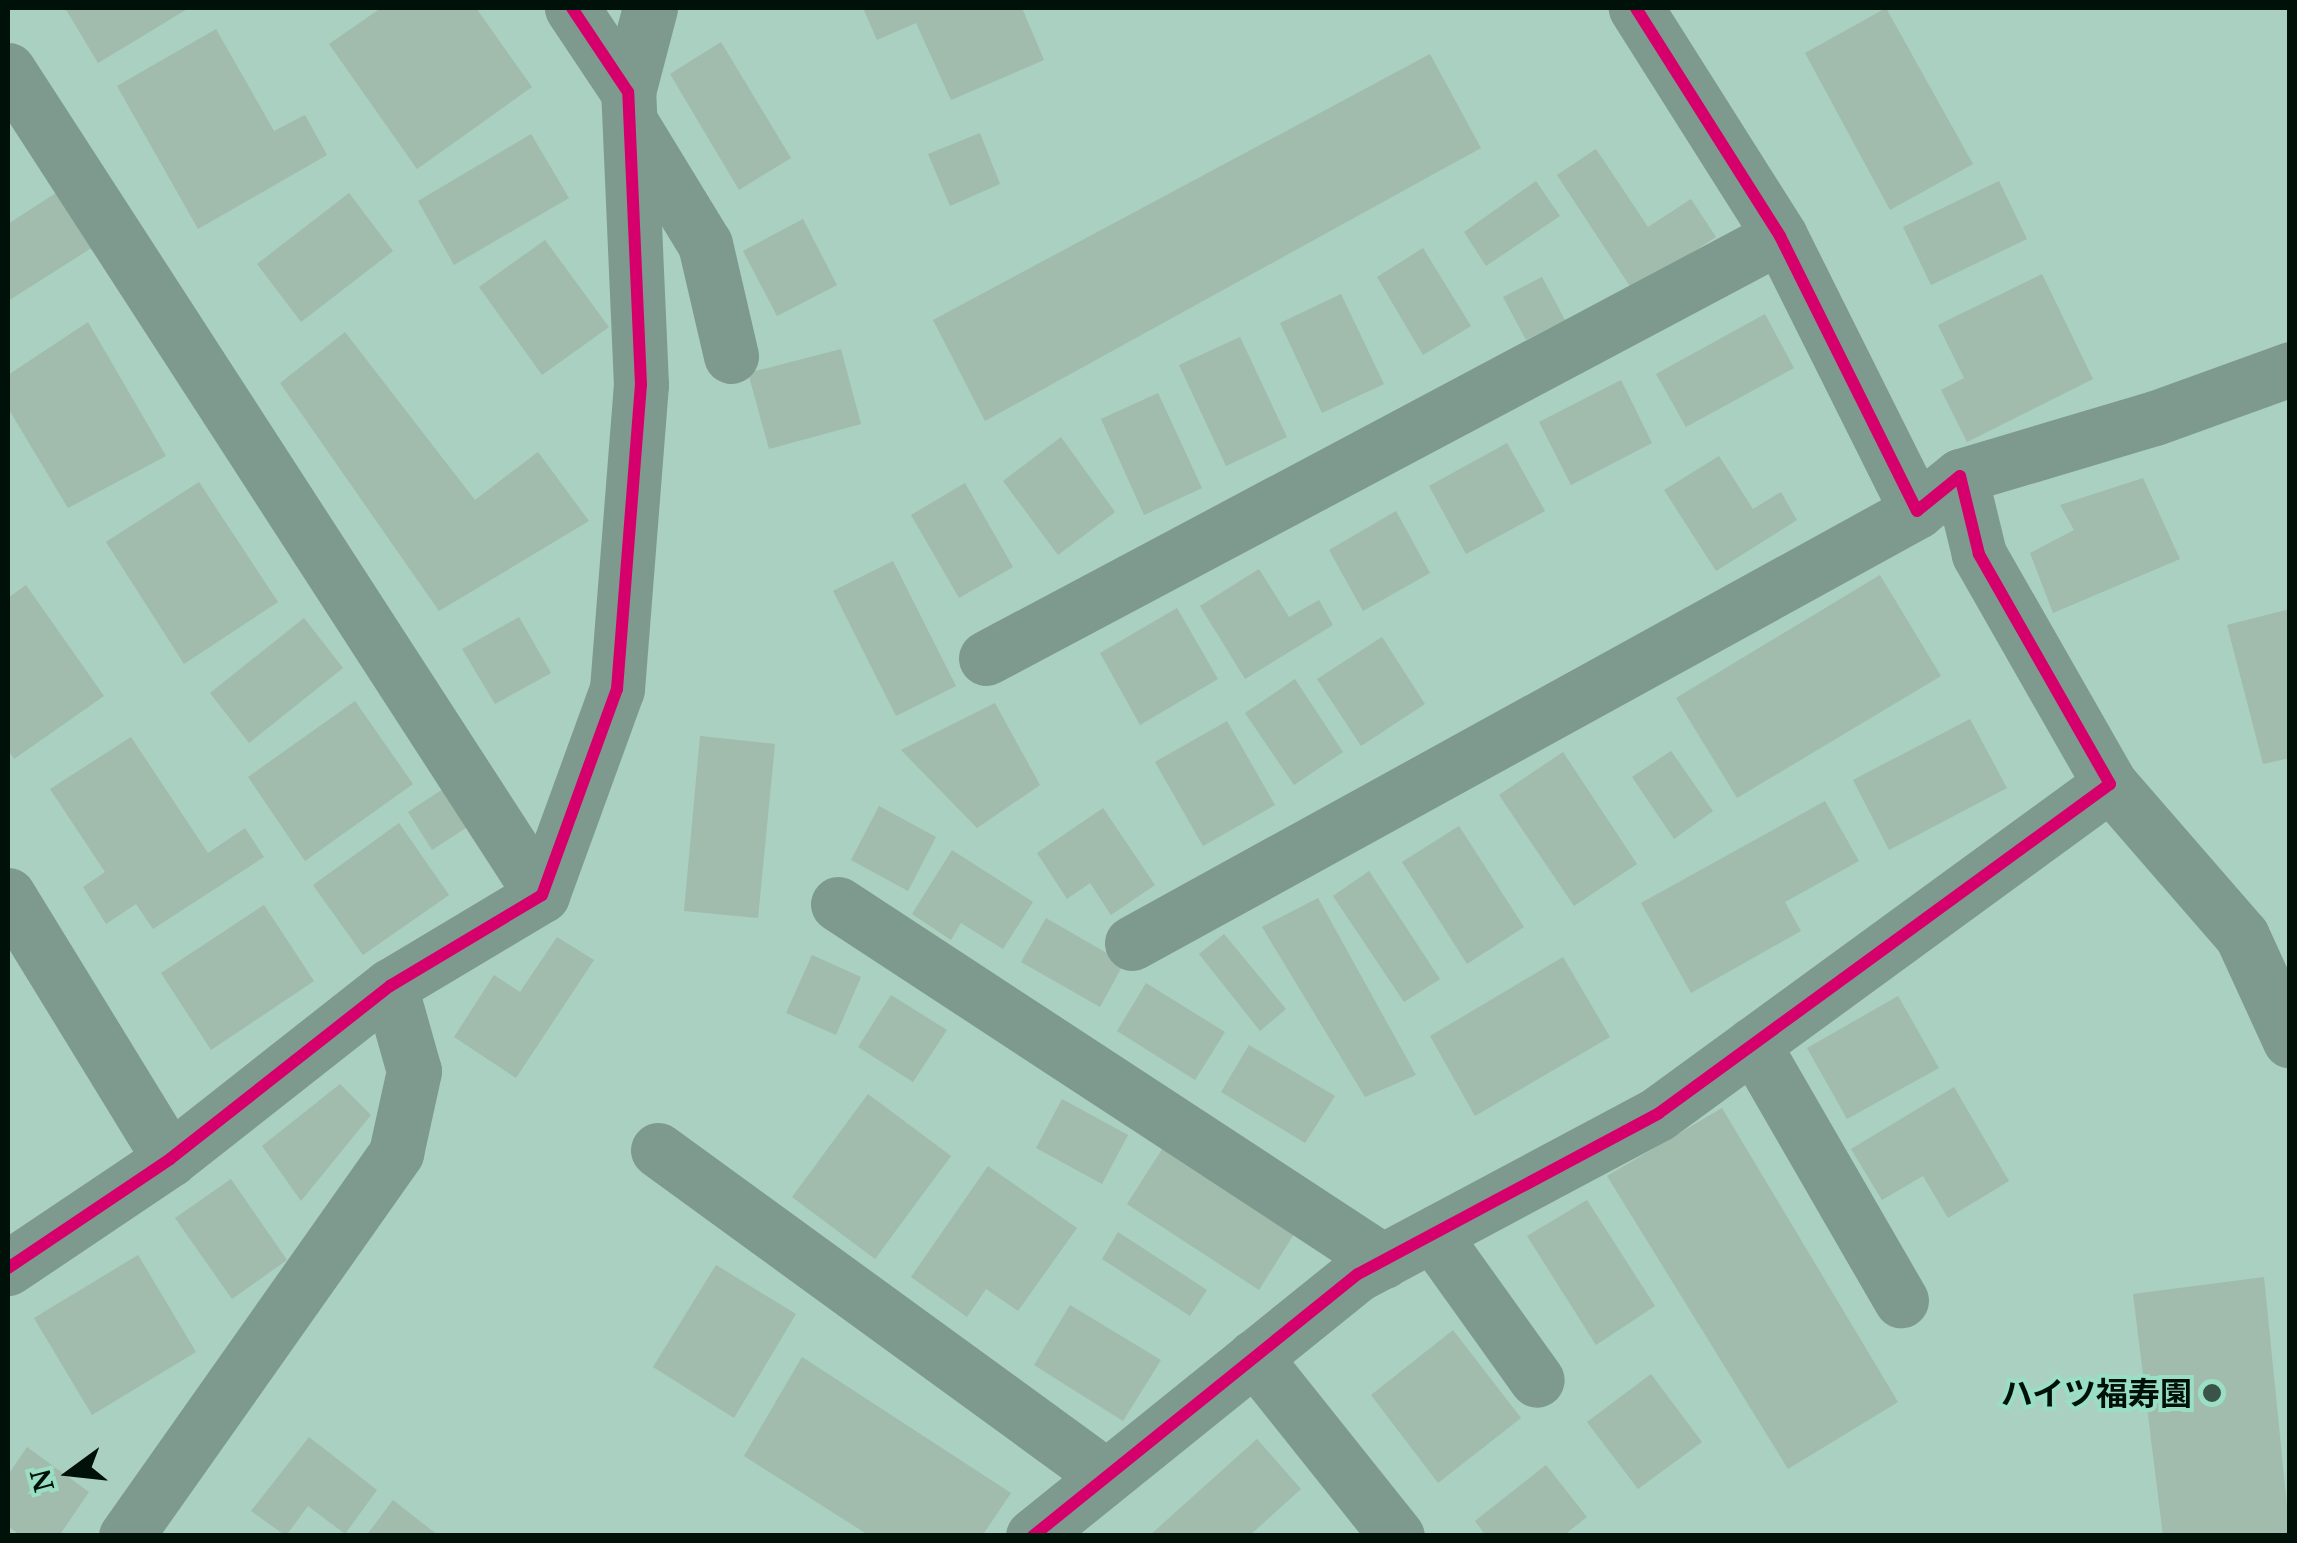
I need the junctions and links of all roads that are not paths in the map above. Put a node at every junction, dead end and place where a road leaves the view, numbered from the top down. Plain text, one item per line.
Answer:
1 (572, 8) edge
2 (650, 8) edge
3 (1636, 8) edge
4 (8, 70) edge
5 (629, 106) junction
6 (1780, 236) junction
7 (731, 356) dead end
8 (2290, 369) edge
9 (1960, 476) junction
10 (1917, 511) junction
11 (986, 658) dead end
12 (2110, 784) junction
13 (8, 894) edge
14 (542, 894) junction
15 (838, 904) dead end
16 (1132, 943) dead end
17 (390, 986) junction
18 (2290, 1041) edge
19 (1754, 1044) junction
20 (658, 1150) dead end
21 (170, 1159) junction
22 (1432, 1234) junction
23 (1383, 1261) junction
24 (8, 1268) edge
25 (1900, 1300) dead end
26 (1254, 1357) junction
27 (1537, 1380) dead end
28 (1106, 1476) junction
29 (126, 1536) edge
30 (1033, 1536) edge
31 (1397, 1536) edge

1 - 5 street
2 - 5 street
3 - 6 street
4 - 14 street
5 - 7 street
5 - 14 street
6 - 10 street
6 - 11 street
8 - 9 street
9 - 10 street
9 - 12 street
10 - 16 street
12 - 18 street
12 - 19 street
13 - 21 street
14 - 17 street
15 - 23 street
17 - 21 street
17 - 29 street
19 - 22 street
19 - 25 street
20 - 28 street
21 - 24 street
22 - 23 street
22 - 27 street
23 - 26 street
26 - 28 street
26 - 31 street
28 - 30 street

